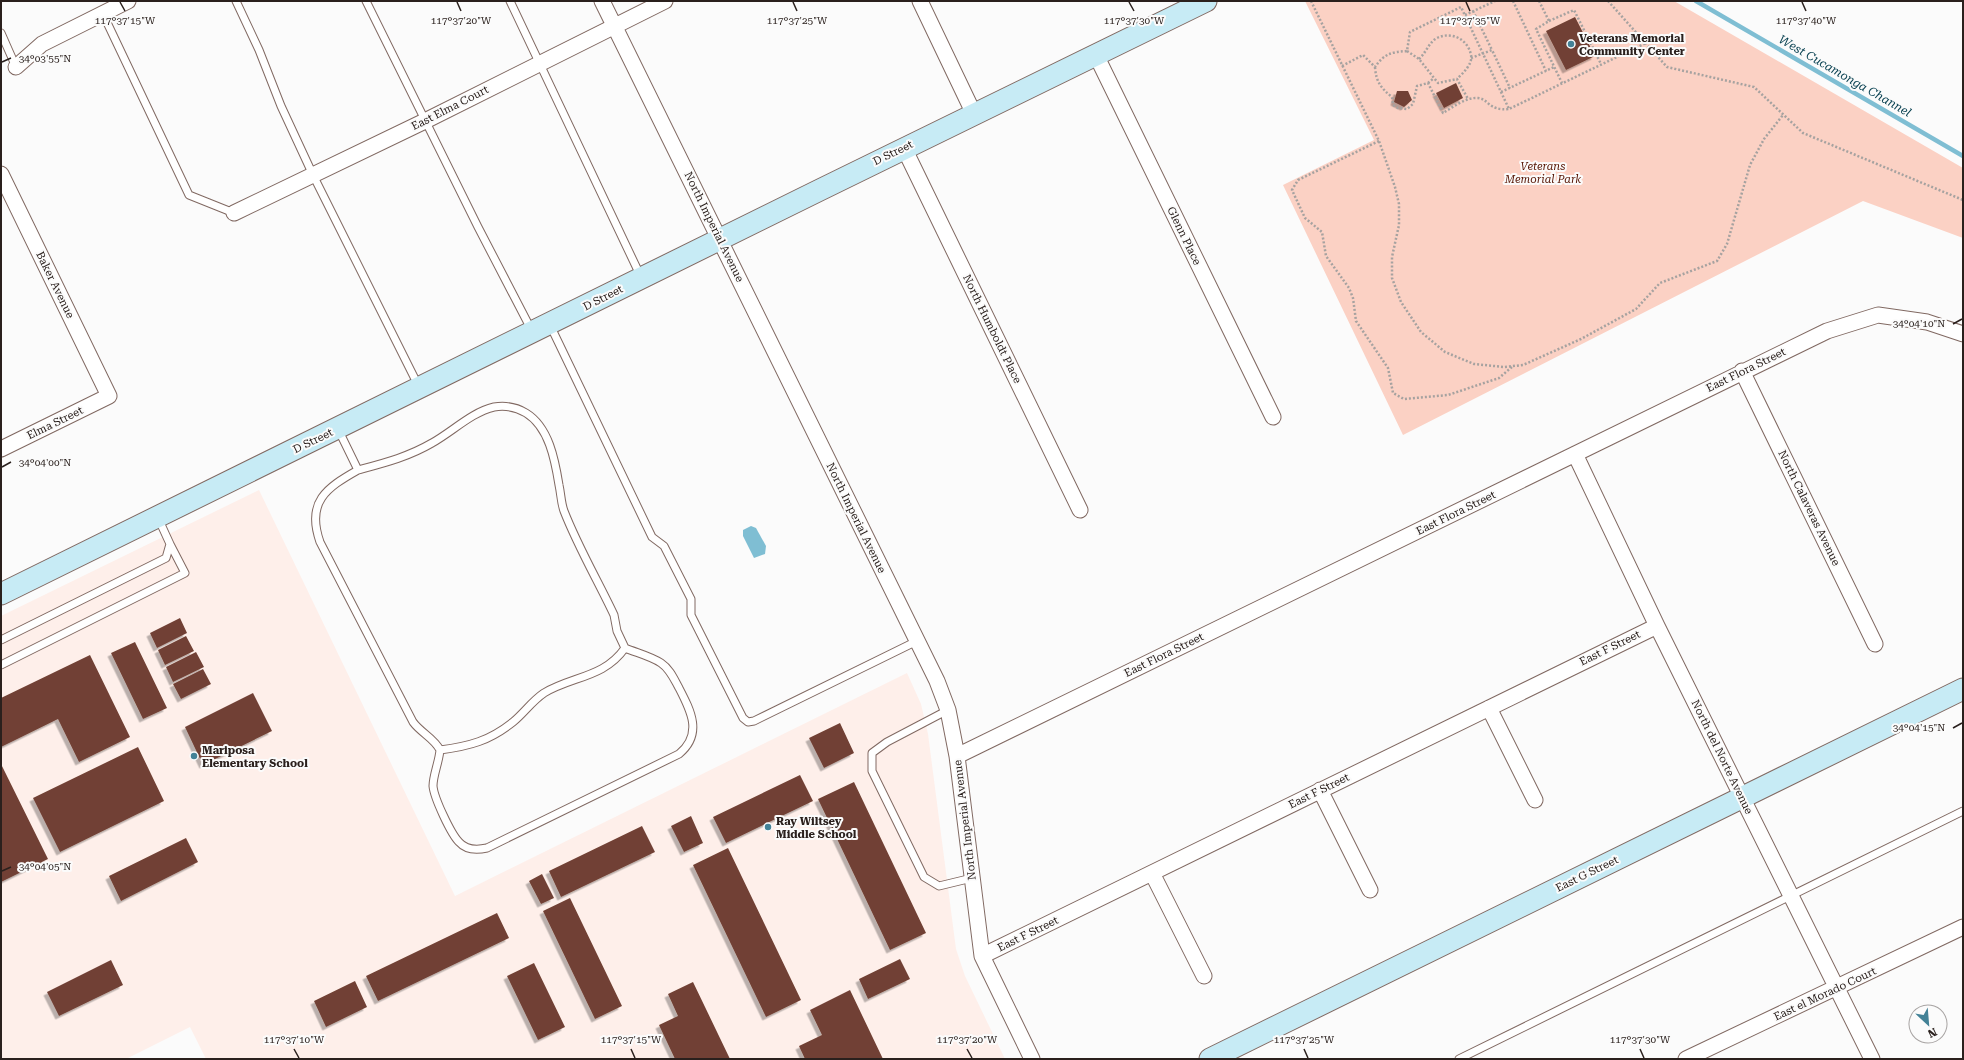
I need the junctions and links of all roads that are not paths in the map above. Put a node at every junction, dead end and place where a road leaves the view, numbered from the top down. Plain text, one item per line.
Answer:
1 (128, 1) edge
2 (236, 1) edge
3 (366, 1) edge
4 (510, 1) edge
5 (602, 1) edge
6 (665, 1) edge
7 (920, 1) edge
8 (1206, 1) edge
9 (103, 14) junction
10 (614, 26) junction
11 (1, 32) edge
12 (1096, 54) junction
13 (540, 62) junction
14 (16, 67) joint
15 (974, 114) junction
16 (425, 121) junction
17 (904, 148) junction
18 (1, 174) edge
19 (313, 175) junction
20 (234, 213) joint
21 (720, 240) junction
22 (642, 278) junction
23 (542, 329) junction
24 (1963, 334) edge
25 (1742, 371) junction
26 (420, 388) junction
27 (109, 396) joint
28 (1273, 417) dead end
29 (338, 429) junction
30 (1, 449) edge
31 (1575, 454) junction
32 (358, 470) junction
33 (1080, 510) dead end
34 (158, 518) junction
35 (170, 544) junction
36 (1, 594) edge
37 (1657, 626) junction
38 (1, 640) edge
39 (917, 641) junction
40 (1875, 644) dead end
41 (625, 648) junction
42 (1, 665) edge
43 (1963, 689) edge
44 (1489, 708) junction
45 (948, 710) junction
46 (440, 750) junction
47 (957, 756) junction
48 (1320, 790) junction
49 (1742, 797) junction
50 (1535, 800) dead end
51 (1963, 811) edge
52 (1152, 873) junction
53 (972, 878) junction
54 (1370, 890) dead end
55 (1791, 896) junction
56 (1963, 927) edge
57 (982, 956) junction
58 (1204, 976) dead end
59 (1837, 988) junction
60 (1032, 1059) edge
61 (1210, 1059) edge
62 (1459, 1059) edge
63 (1686, 1059) edge
64 (1872, 1059) edge

1 - 9 street
2 - 19 lane
3 - 16 lane
4 - 13 lane
5 - 10 street, North Imperial Avenue
6 - 10 street, East Elma Court
7 - 15 street
8 - 12 street, D Street
9 - 14 street
9 - 20 lane
10 - 13 street, East Elma Court
10 - 21 street, North Imperial Avenue
11 - 14 lane
12 - 15 street, D Street
12 - 28 street, Glenn Place
13 - 16 street, East Elma Court
13 - 22 lane
15 - 17 street, D Street
16 - 19 street, East Elma Court
16 - 23 lane
17 - 21 street, D Street
17 - 33 street, North Humboldt Place
18 - 27 street, Baker Avenue
19 - 20 street, East Elma Court
19 - 26 lane
21 - 22 street, D Street
21 - 39 street, North Imperial Avenue
22 - 23 street, D Street
23 - 26 street, D Street
23 - 39 lane
24 - 25 street, East Flora Street
25 - 31 street, East Flora Street
25 - 40 street, North Calaveras Avenue
26 - 29 street, D Street
27 - 30 street, Elma Street
29 - 32 lane
29 - 34 street, D Street
31 - 37 street, North del Norte Avenue
31 - 47 street, East Flora Street
32 - 41 lane
32 - 46 lane
34 - 35 lane
34 - 36 street, D Street
35 - 38 lane
35 - 42 lane
37 - 44 street, East F Street
37 - 49 street, North del Norte Avenue
39 - 45 street, North Imperial Avenue
41 - 46 lane
41 - 46 lane
43 - 49 street, East G Street
44 - 48 street, East F Street
44 - 50 street
45 - 47 street, North Imperial Avenue
45 - 53 lane
47 - 53 street, North Imperial Avenue
48 - 52 street, East F Street
48 - 54 street
49 - 55 street, North del Norte Avenue
49 - 61 street, East G Street
51 - 55 lane
52 - 57 street, East F Street
52 - 58 street
53 - 57 street, North Imperial Avenue
55 - 59 street, North del Norte Avenue
55 - 62 lane
56 - 59 street, East el Morado Court
57 - 60 street, North Imperial Avenue
59 - 63 street, East el Morado Court
59 - 64 street, North del Norte Avenue

